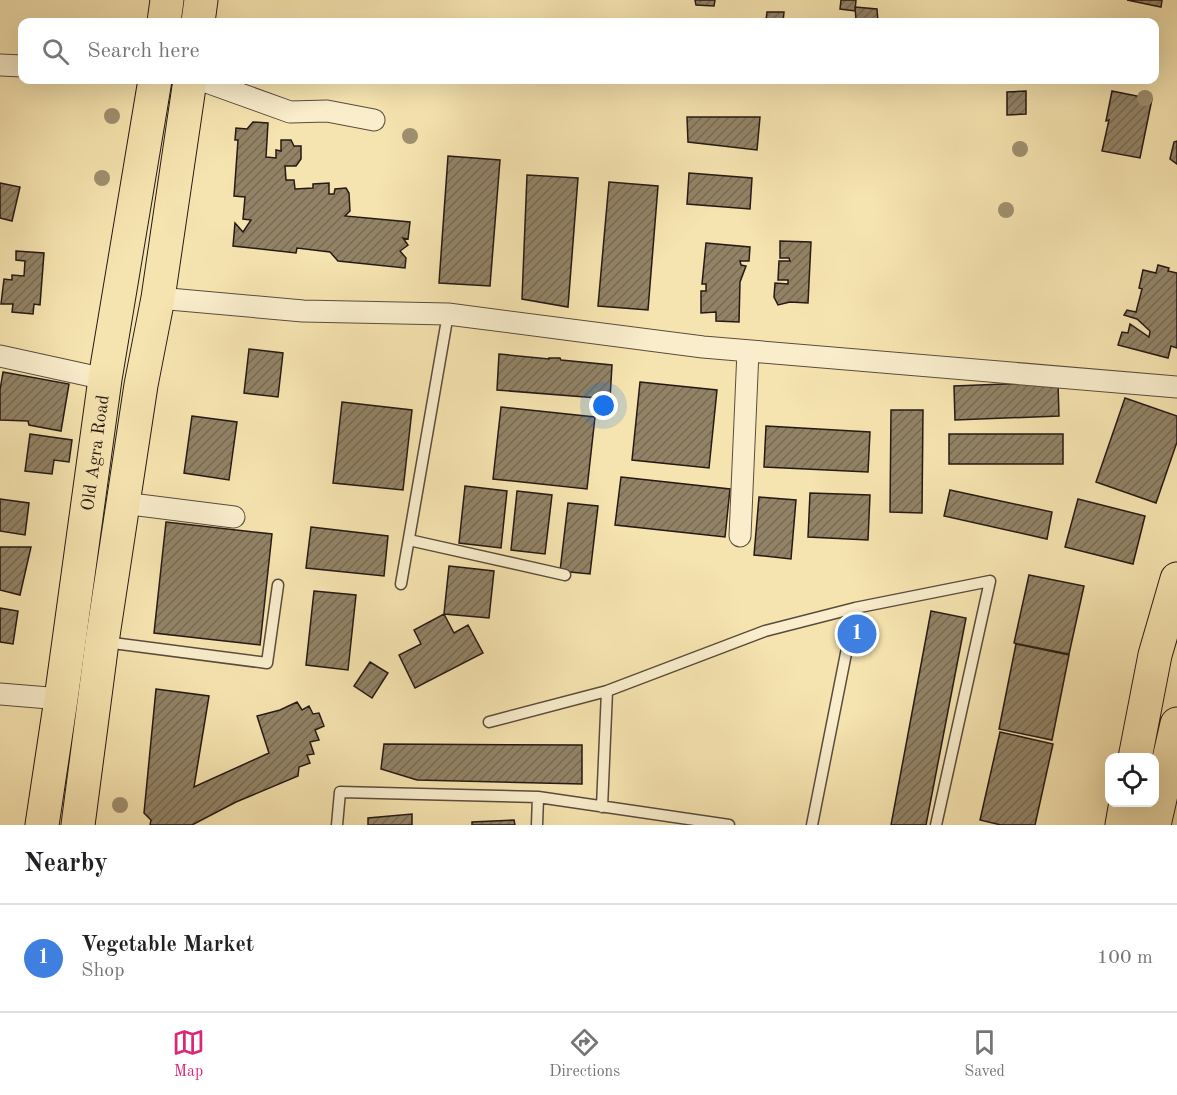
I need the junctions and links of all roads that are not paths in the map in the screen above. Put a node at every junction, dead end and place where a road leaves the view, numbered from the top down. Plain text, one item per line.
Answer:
1 (167, 0) edge
2 (201, 0) edge
3 (165, 18) edge
4 (199, 18) edge
5 (0, 64) edge
6 (18, 66) edge
7 (154, 84) edge
8 (189, 84) edge
9 (212, 84) edge
10 (375, 120) dead end
11 (119, 292) junction
12 (158, 298) junction
13 (448, 314) junction
14 (748, 351) junction
15 (0, 356) edge
16 (105, 379) junction
17 (1177, 387) edge
18 (123, 503) junction
19 (234, 517) dead end
20 (740, 536) dead end
21 (409, 540) junction
22 (565, 574) dead end
23 (1177, 579) edge
24 (401, 584) dead end
25 (278, 585) dead end
26 (855, 608) junction
27 (102, 642) junction
28 (607, 691) junction
29 (0, 694) edge
30 (61, 699) junction
31 (489, 722) dead end
32 (1177, 724) edge
33 (1136, 753) edge
34 (538, 797) junction
35 (602, 807) junction
36 (1125, 807) edge
37 (42, 825) edge
38 (78, 825) edge
39 (337, 825) edge
40 (537, 825) edge
41 (729, 825) edge
42 (812, 825) edge
43 (936, 825) edge
44 (1122, 825) edge
45 (1154, 825) edge

1 - 3 main road
2 - 4 main road
5 - 6 street
7 - 11 main road, Old Agra Road
8 - 12 main road
9 - 10 street
11 - 12 main road
11 - 16 main road, Old Agra Road
12 - 13 street
12 - 18 main road
13 - 14 street
13 - 21 lane
14 - 17 street
14 - 20 street
15 - 16 street
16 - 30 main road, Old Agra Road
18 - 19 street
18 - 27 main road
21 - 22 lane
21 - 24 lane
23 - 33 main road
25 - 27 lane
26 - 28 lane
26 - 42 lane
26 - 43 lane
27 - 38 main road
28 - 31 lane
28 - 35 lane
29 - 30 street
30 - 37 main road, Old Agra Road
32 - 45 main road
34 - 35 lane
34 - 39 lane
34 - 40 lane
35 - 41 lane
36 - 44 main road

